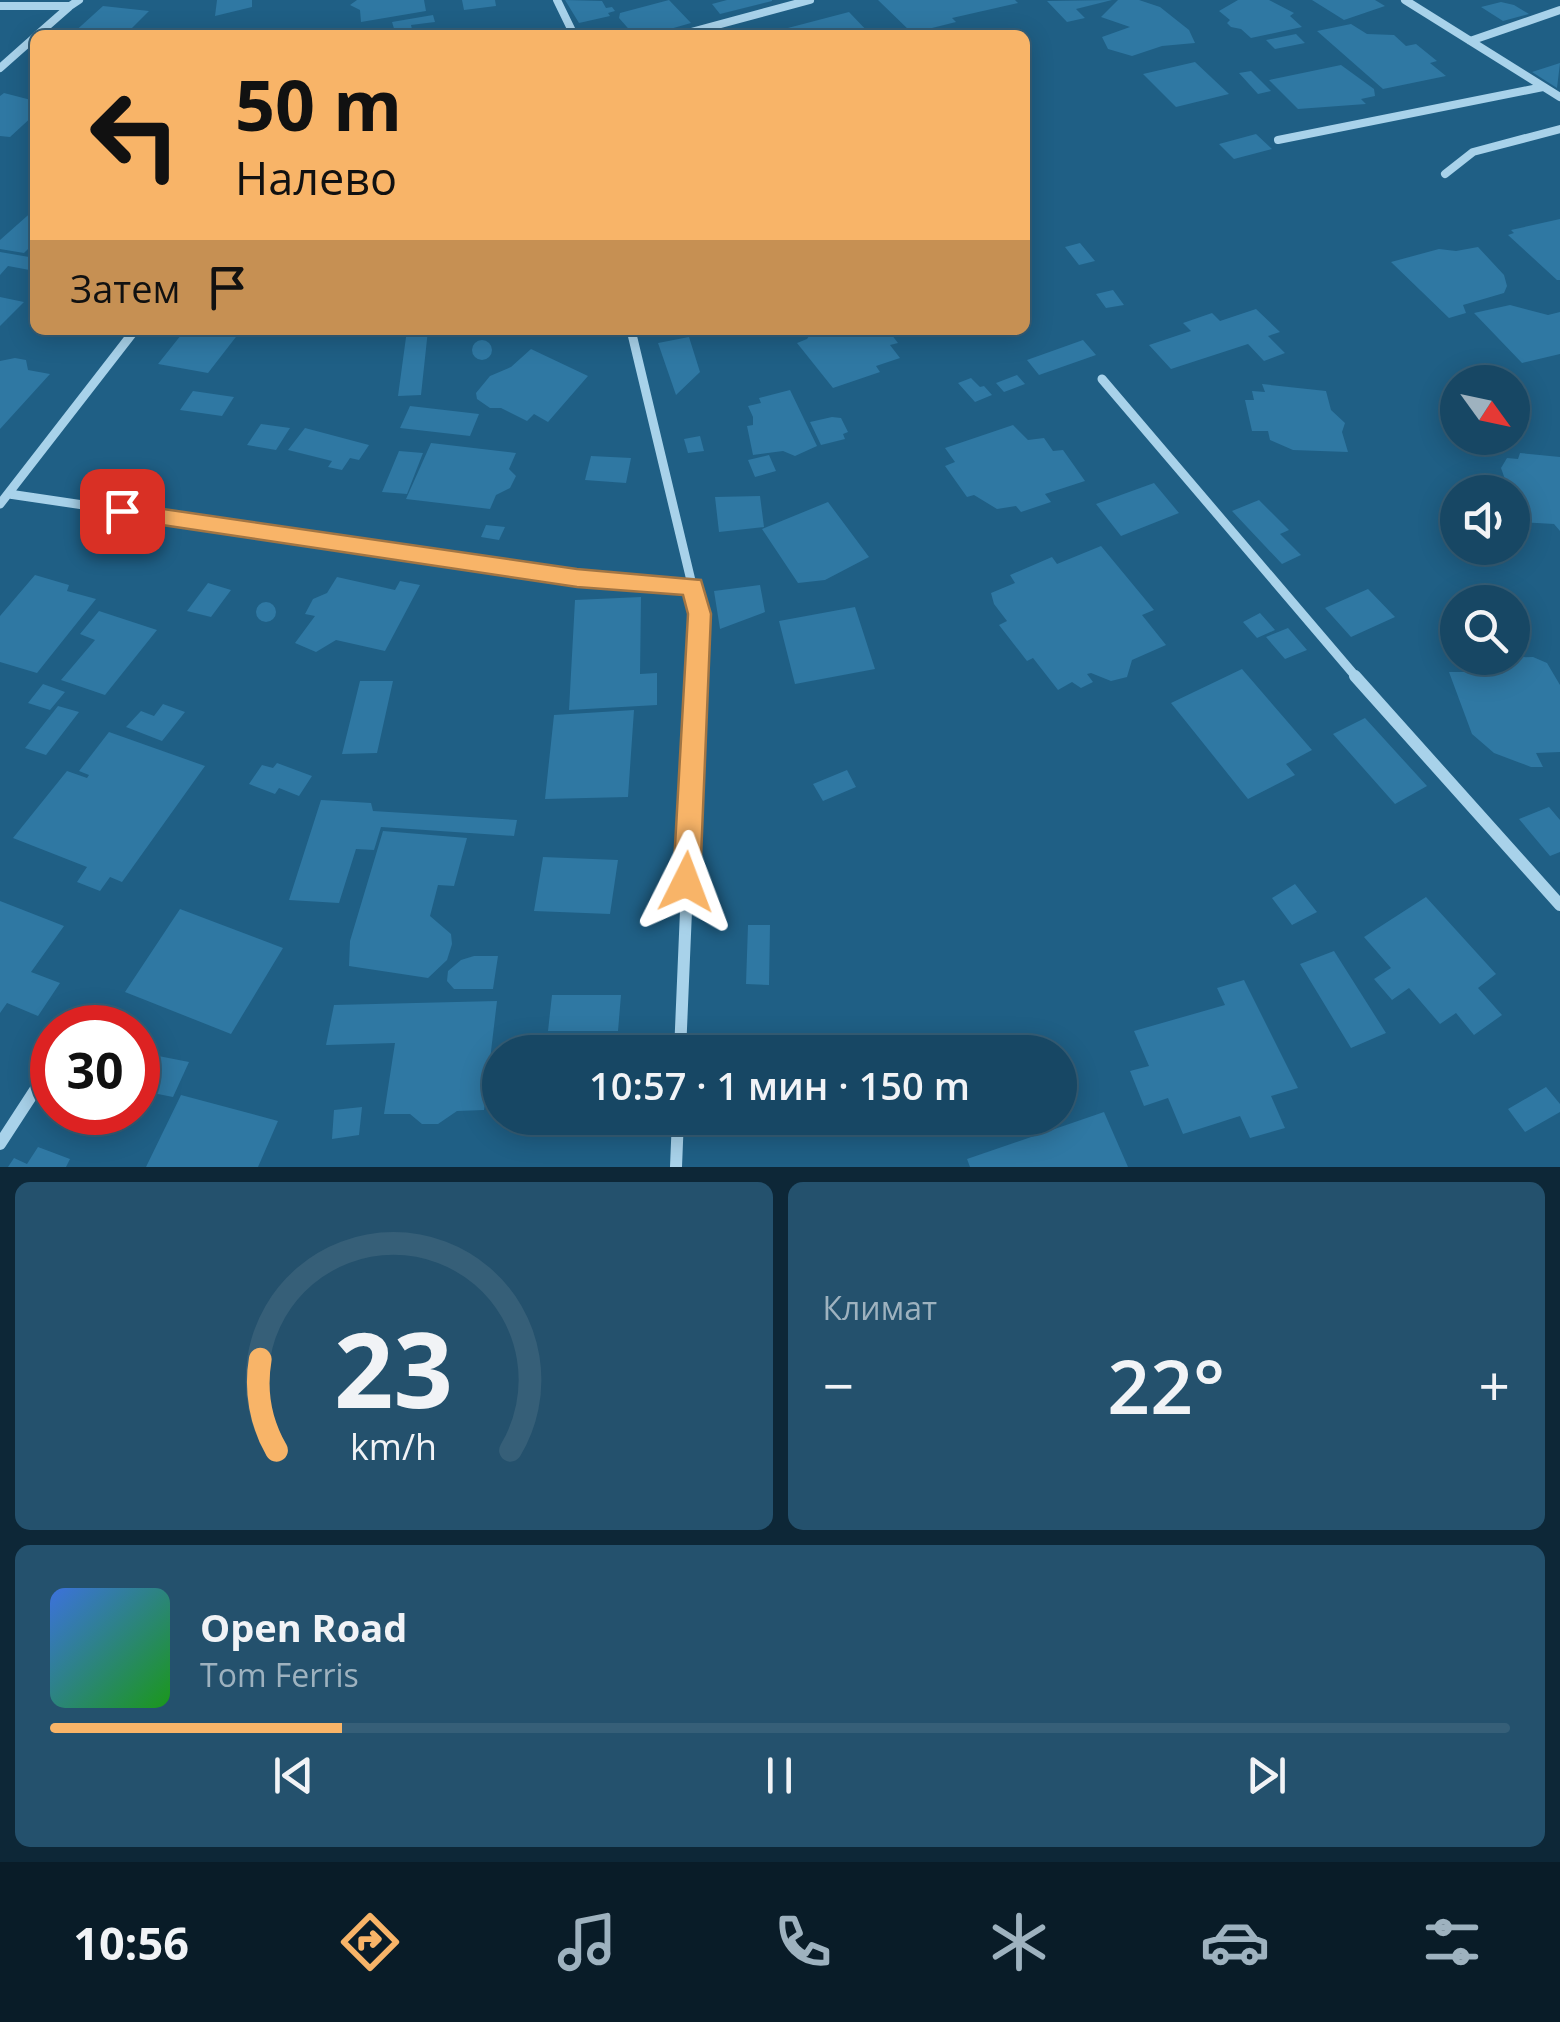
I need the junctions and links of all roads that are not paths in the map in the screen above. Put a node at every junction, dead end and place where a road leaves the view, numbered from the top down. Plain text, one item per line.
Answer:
1 (79, 0) edge
2 (556, 0) edge
3 (810, 0) edge
4 (1404, 0) edge
5 (0, 6) edge
6 (70, 6) junction
7 (1560, 10) edge
8 (43, 30) edge
9 (571, 30) edge
10 (699, 30) edge
11 (30, 41) edge
12 (1470, 41) junction
13 (0, 68) edge
14 (1543, 87) junction
15 (1560, 97) edge
16 (1560, 129) edge
17 (1278, 140) dead end
18 (1446, 174) dead end
19 (131, 335) edge
20 (632, 335) edge
21 (1102, 379) dead end
22 (0, 484) edge
23 (12, 490) junction
24 (0, 504) edge
25 (692, 587) junction
26 (1560, 905) edge
27 (681, 1035) edge
28 (30, 1098) edge
29 (677, 1135) edge
30 (0, 1144) edge
31 (676, 1167) edge

1 - 6 street
2 - 9 street
3 - 10 street
4 - 12 street
5 - 6 street
6 - 8 street
7 - 12 street
11 - 13 street
12 - 14 street
14 - 15 street
14 - 17 street
16 - 18 street
19 - 23 street
20 - 25 street
21 - 26 street
22 - 23 street
23 - 24 street
23 - 25 street
25 - 27 street
28 - 30 street
29 - 31 street

